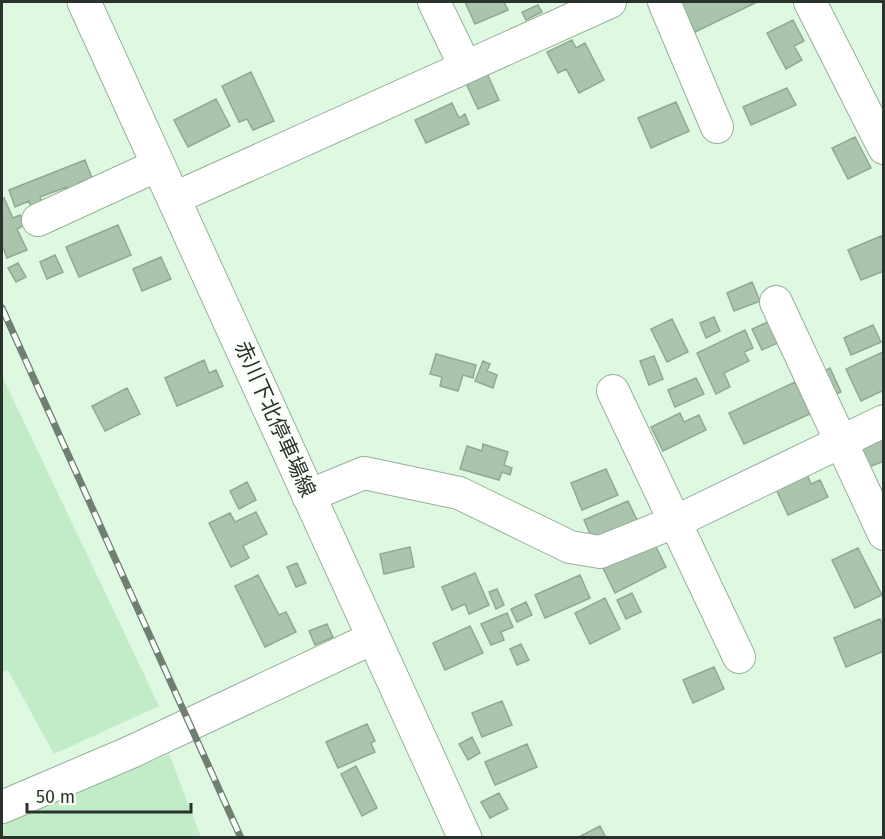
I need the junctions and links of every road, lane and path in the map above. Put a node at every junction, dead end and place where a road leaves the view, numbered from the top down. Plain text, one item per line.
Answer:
1 (84, 2) edge
2 (434, 2) edge
3 (664, 2) edge
4 (810, 2) edge
5 (602, 3) edge
6 (465, 66) junction
7 (717, 127) dead end
8 (884, 148) edge
9 (158, 165) junction
10 (175, 198) junction
11 (38, 220) dead end
12 (776, 302) dead end
13 (613, 391) dead end
14 (884, 421) edge
15 (840, 442) junction
16 (308, 496) junction
17 (677, 521) junction
18 (884, 534) edge
19 (373, 638) junction
20 (739, 657) dead end
21 (2, 807) edge
22 (465, 837) edge

1 - 9 main road, 赤川下北停車場線
2 - 6 street
3 - 7 street
4 - 8 street
5 - 6 street
6 - 10 street
9 - 10 main road, 赤川下北停車場線
9 - 11 street
10 - 16 main road, 赤川下北停車場線
12 - 15 street
13 - 17 street
14 - 15 street
15 - 17 street
15 - 18 street
16 - 17 street
16 - 19 main road, 赤川下北停車場線
17 - 20 street
19 - 21 street
19 - 22 main road, 赤川下北停車場線

